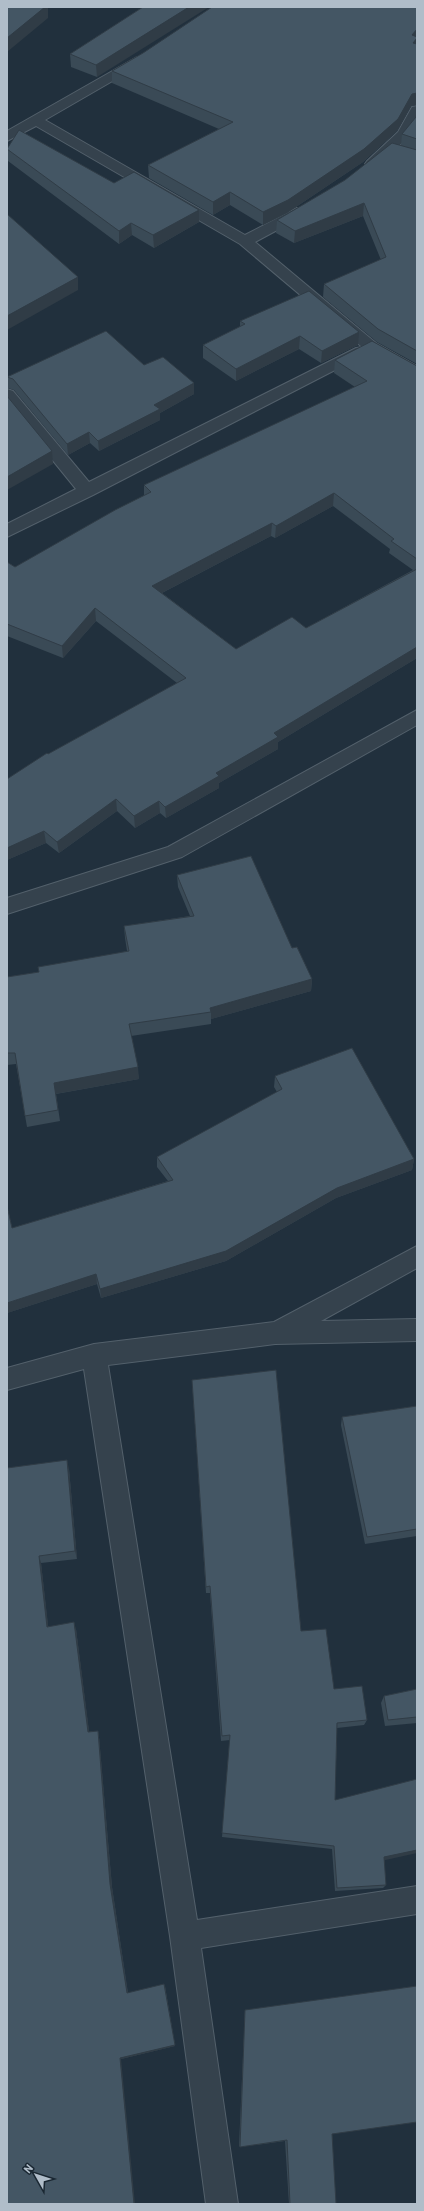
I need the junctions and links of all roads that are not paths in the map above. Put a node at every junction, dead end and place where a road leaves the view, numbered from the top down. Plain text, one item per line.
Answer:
1 (150, 53) edge
2 (417, 110) edge
3 (37, 121) junction
4 (7, 137) edge
5 (388, 148) junction
6 (403, 153) edge
7 (363, 170) edge
8 (312, 204) edge
9 (245, 241) junction
10 (371, 346) junction
11 (417, 373) edge
12 (7, 394) edge
13 (87, 491) junction
14 (7, 531) edge
15 (417, 717) edge
16 (7, 906) edge
17 (417, 1256) edge
18 (417, 1330) edge
19 (275, 1333) junction
20 (94, 1355) junction
21 (7, 1379) edge
22 (417, 1900) edge
23 (185, 1936) junction
24 (222, 2204) edge

1 - 3 street
2 - 5 street
3 - 4 street
3 - 9 street
5 - 6 street
5 - 7 street
8 - 9 street
9 - 10 street
10 - 11 street
10 - 13 street
12 - 13 street
13 - 14 street
15 - 16 street
17 - 19 street
18 - 19 street
19 - 20 street
20 - 21 street
20 - 23 street
22 - 23 street
23 - 24 street

